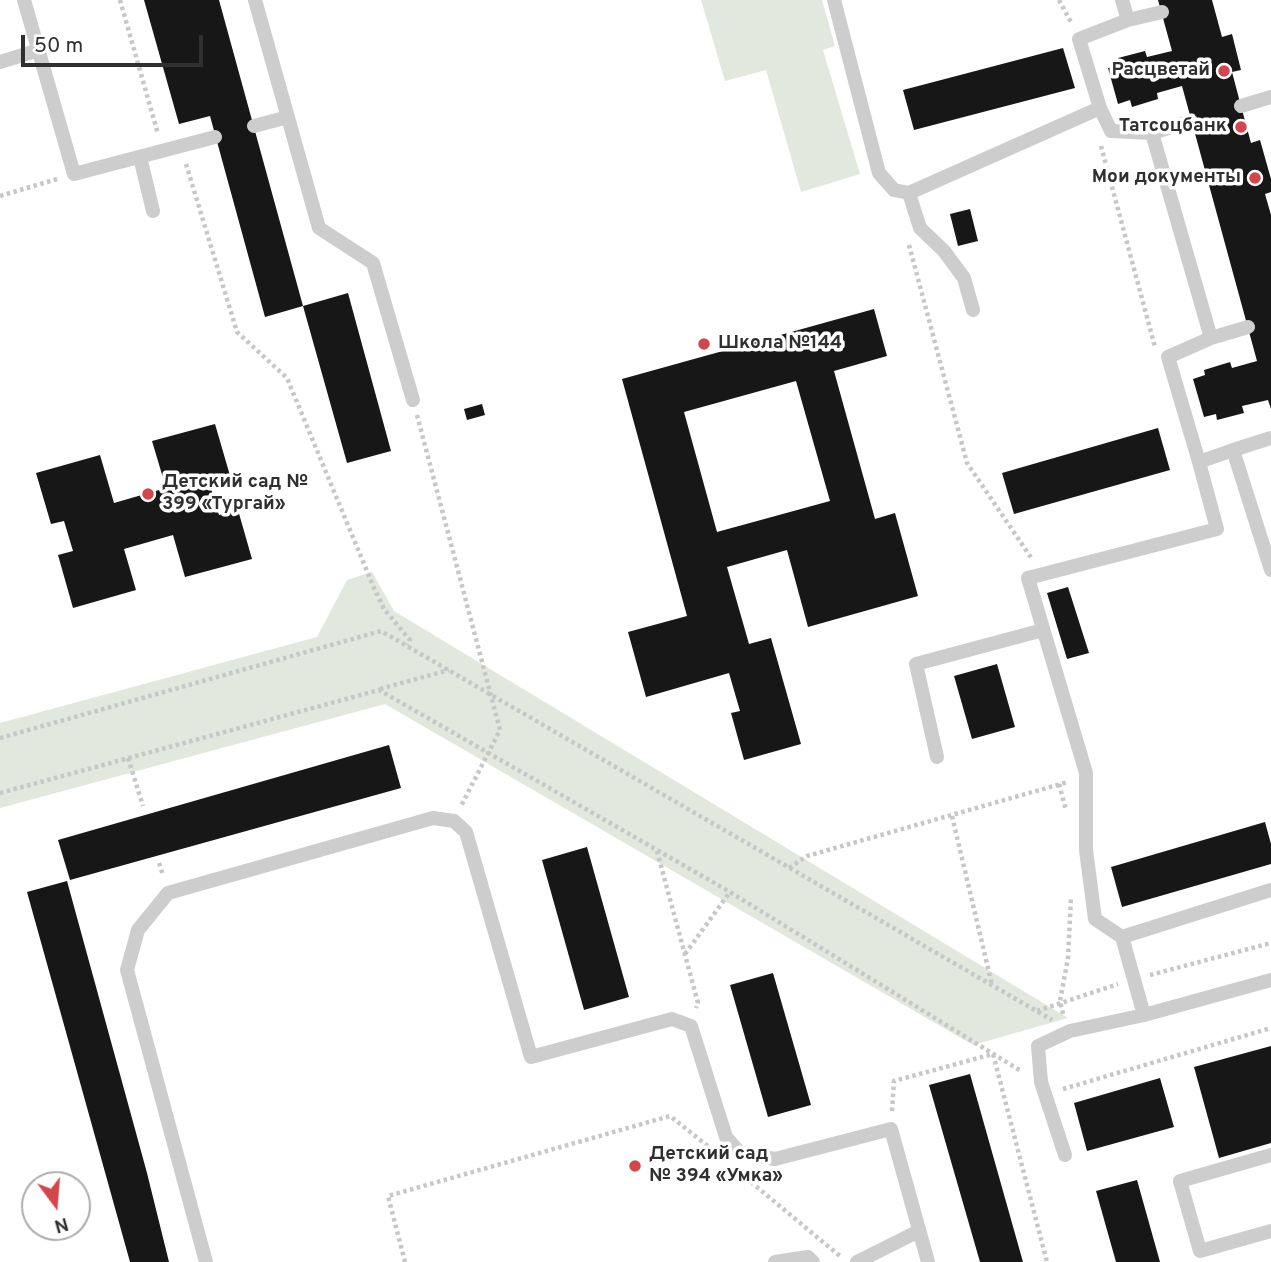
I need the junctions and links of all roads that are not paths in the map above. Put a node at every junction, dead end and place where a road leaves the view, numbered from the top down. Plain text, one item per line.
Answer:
1 (24, 0) edge
2 (255, 0) edge
3 (834, 0) edge
4 (1122, 0) edge
5 (1162, 12) dead end
6 (1128, 20) junction
7 (39, 50) junction
8 (0, 61) edge
9 (1271, 97) edge
10 (1241, 106) dead end
11 (1100, 108) junction
12 (288, 117) junction
13 (1191, 121) dead end
14 (254, 126) dead end
15 (1152, 133) junction
16 (215, 137) dead end
17 (140, 157) junction
18 (909, 193) junction
19 (153, 211) dead end
20 (973, 310) dead end
21 (1248, 327) dead end
22 (1210, 338) junction
23 (413, 400) road end
24 (1271, 438) edge
25 (1233, 450) junction
26 (1199, 462) junction
27 (1271, 570) edge
28 (1043, 630) junction
29 (937, 757) dead end
30 (1271, 890) edge
31 (1122, 937) junction
32 (1271, 980) edge
33 (1144, 1015) junction
34 (1065, 1155) dead end
35 (1271, 1156) edge
36 (919, 1231) junction
37 (1271, 1231) edge
38 (206, 1262) edge
39 (775, 1262) edge
40 (813, 1262) edge
41 (857, 1262) edge
42 (928, 1262) edge

1 - 7 lane
2 - 12 lane
3 - 18 lane
4 - 6 lane
5 - 6 lane
6 - 11 lane
7 - 8 lane
7 - 17 lane
9 - 10 lane
11 - 15 lane
11 - 18 lane
12 - 14 lane
12 - 23 lane
13 - 15 lane
15 - 22 lane
16 - 17 lane
17 - 19 lane
18 - 20 lane
21 - 22 lane
22 - 26 lane
24 - 25 lane
25 - 26 lane
25 - 27 lane
26 - 28 lane
28 - 29 lane
28 - 31 lane
30 - 31 lane
31 - 33 lane
32 - 33 lane
33 - 34 lane
35 - 37 lane
36 - 38 lane
36 - 41 lane
36 - 42 lane
39 - 40 lane

